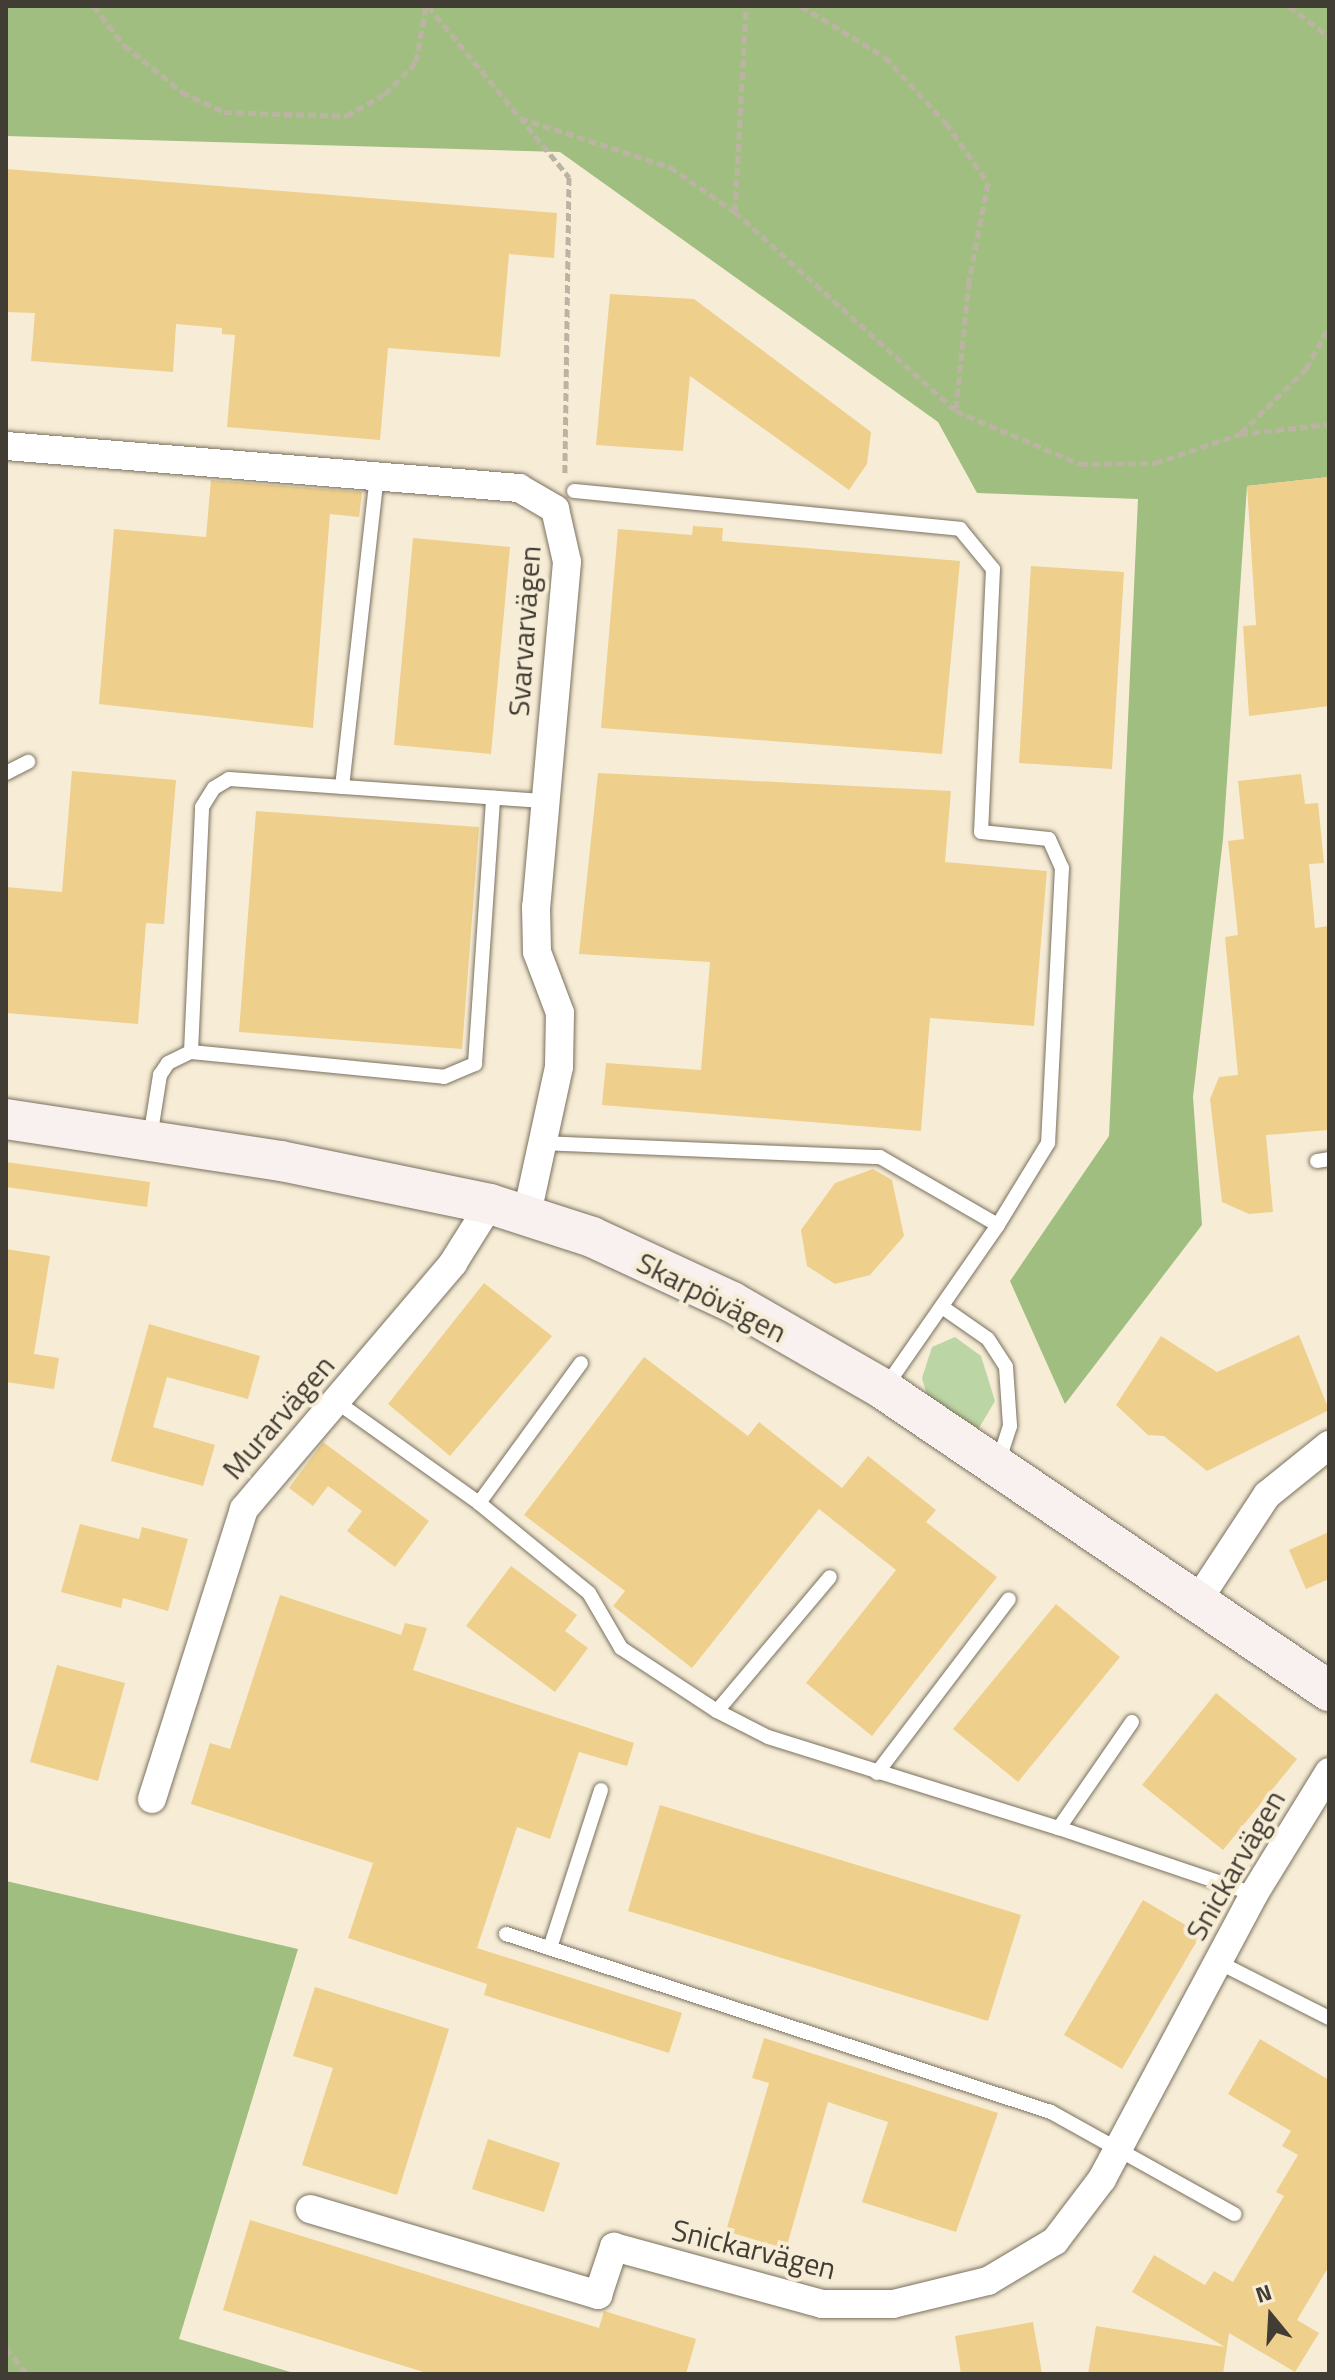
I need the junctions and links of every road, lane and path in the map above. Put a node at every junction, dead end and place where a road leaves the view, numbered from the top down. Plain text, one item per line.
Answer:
1 (93, 6) edge
2 (427, 6) edge
3 (746, 6) edge
4 (801, 6) edge
5 (1289, 6) edge
6 (1329, 37) edge
7 (520, 118) junction
8 (735, 212) junction
9 (1329, 327) edge
10 (956, 411) junction
11 (1329, 424) edge
12 (1240, 434) junction
13 (6, 446) edge
14 (377, 475) junction
15 (570, 488) joint
16 (28, 762) dead end
17 (6, 773) edge
18 (342, 787) junction
19 (493, 798) junction
20 (546, 801) junction
21 (191, 1052) junction
22 (6, 1119) edge
23 (150, 1139) junction
24 (542, 1143) junction
25 (509, 1209) junction
26 (998, 1225) junction
27 (945, 1309) junction
28 (581, 1363) dead end
29 (883, 1389) junction
30 (337, 1402) junction
31 (1329, 1445) edge
32 (997, 1465) junction
33 (479, 1503) junction
34 (830, 1577) dead end
35 (1009, 1599) dead end
36 (1198, 1600) junction
37 (1329, 1691) edge
38 (717, 1711) junction
39 (1132, 1722) dead end
40 (1329, 1772) edge
41 (877, 1773) junction
42 (601, 1790) dead end
43 (152, 1799) dead end
44 (1059, 1828) junction
45 (1254, 1894) junction
46 (506, 1934) dead end
47 (550, 1948) junction
48 (1218, 1962) junction
49 (1329, 2018) edge
50 (1119, 2146) junction
51 (310, 2209) dead end
52 (1234, 2214) dead end
53 (6, 2348) edge
54 (27, 2374) edge

1 - 2 path
2 - 7 path
3 - 8 path
4 - 10 path
5 - 6 path
7 - 8 path
7 - 15 path
8 - 10 path
9 - 12 path
10 - 12 path
11 - 12 path
13 - 14 street, Svarvarvägen
14 - 18 lane
14 - 20 street, Svarvarvägen
15 - 26 lane
16 - 17 lane
18 - 19 lane
18 - 21 lane
19 - 20 lane
19 - 21 lane
20 - 24 street, Svarvarvägen
21 - 23 lane
22 - 23 street, Skarpövägen
23 - 25 street, Skarpövägen
24 - 25 street, Svarvarvägen
24 - 26 lane
25 - 29 street, Skarpövägen
25 - 30 street, Murarvägen
26 - 27 lane
27 - 29 lane
27 - 32 lane
28 - 33 lane
29 - 32 street, Skarpövägen
30 - 33 lane
30 - 43 street, Murarvägen
31 - 36 street
32 - 36 street, Skarpövägen
33 - 38 lane
34 - 38 lane
35 - 41 lane
36 - 37 street, Skarpövägen
38 - 41 lane
39 - 44 lane
40 - 45 street, Snickarvägen
41 - 44 lane
42 - 47 lane
44 - 45 lane
45 - 48 street, Snickarvägen
46 - 47 lane
47 - 50 lane
48 - 49 lane
48 - 50 street, Snickarvägen
50 - 51 street, Snickarvägen
50 - 52 lane
53 - 54 path

